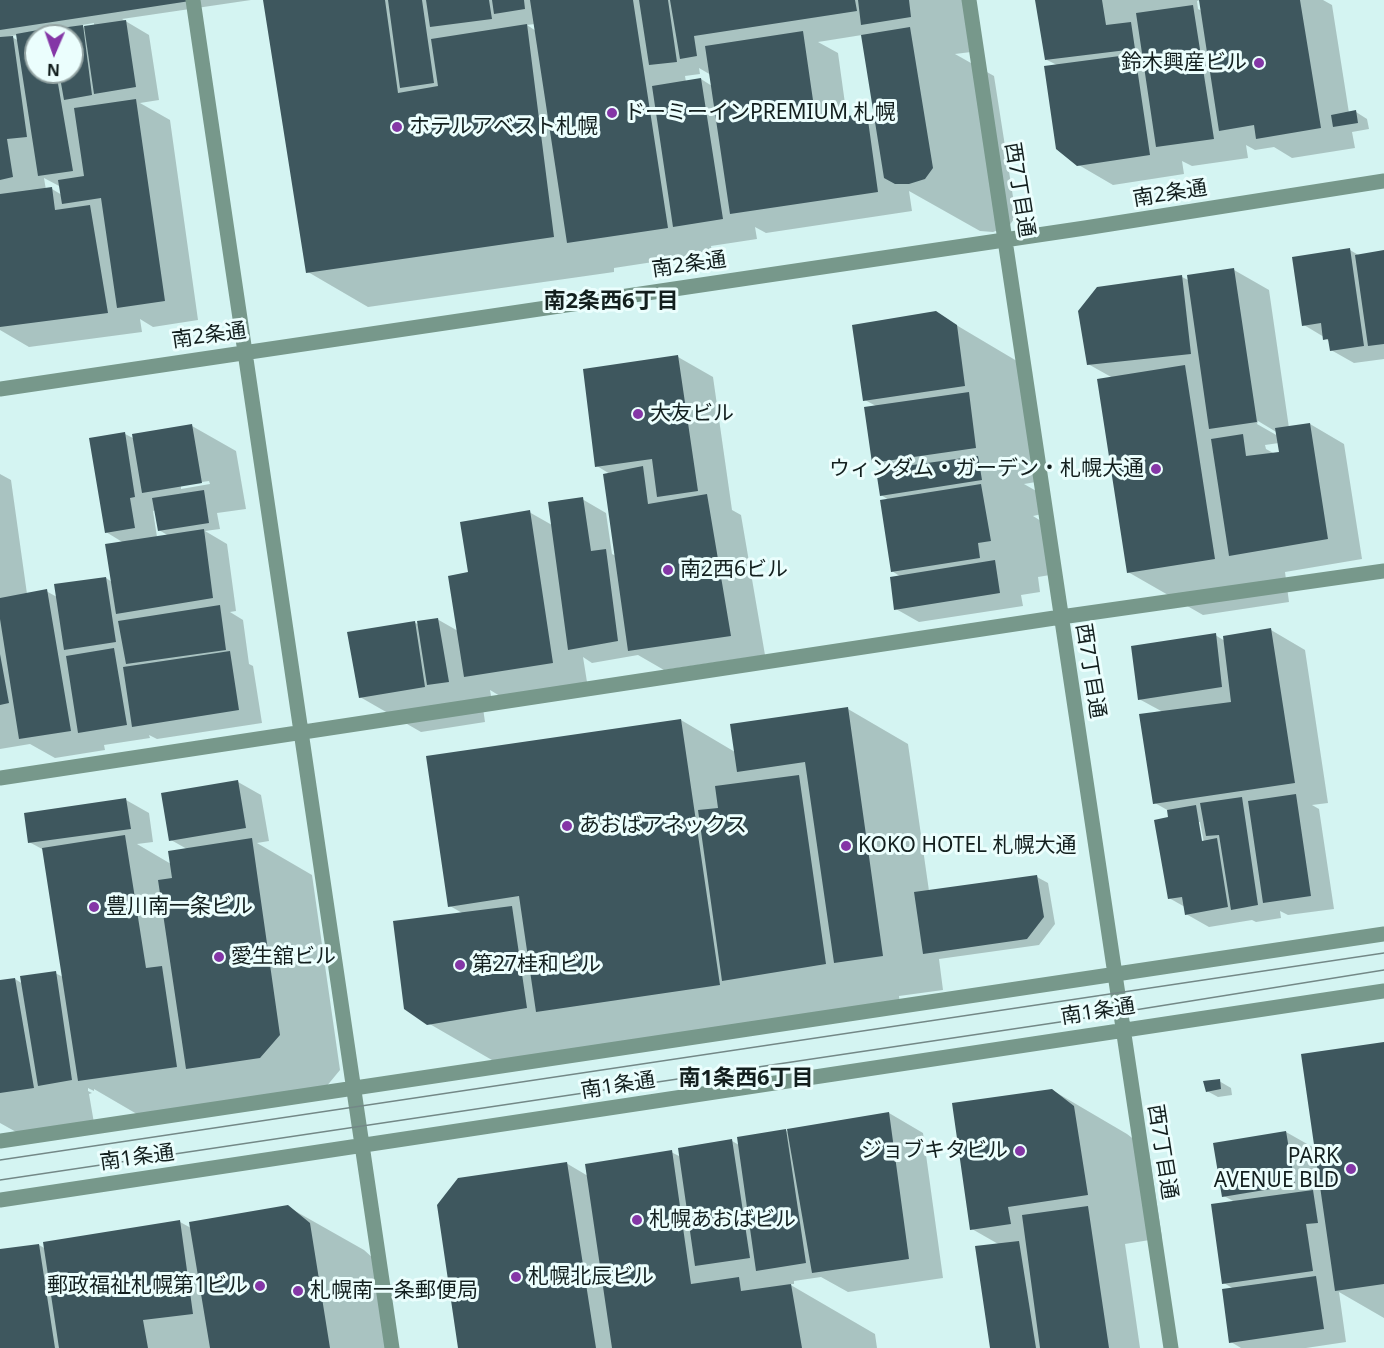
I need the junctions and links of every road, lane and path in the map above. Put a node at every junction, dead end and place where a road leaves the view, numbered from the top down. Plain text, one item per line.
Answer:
1 (193, 0) edge
2 (969, 0) edge
3 (1384, 182) edge
4 (1005, 240) junction
5 (244, 353) junction
6 (0, 389) edge
7 (1384, 571) edge
8 (1061, 617) junction
9 (300, 733) junction
10 (0, 778) edge
11 (1384, 934) edge
12 (1115, 975) junction
13 (1384, 991) edge
14 (1123, 1030) junction
15 (354, 1089) junction
16 (0, 1141) edge
17 (362, 1146) junction
18 (0, 1200) edge
19 (392, 1348) edge
20 (1171, 1348) edge

1 - 5 street
2 - 4 street, 西7丁目通
3 - 4 street, 南2条通
4 - 5 street, 南2条通
4 - 8 street, 西7丁目通
5 - 6 street, 南2条通
5 - 9 street
7 - 8 street
8 - 9 street
8 - 12 street, 西7丁目通
9 - 10 street
9 - 15 street
11 - 12 street, 南1条通
12 - 14 street, 西7丁目通
12 - 15 street, 南1条通
13 - 14 street, 南1条通
14 - 17 street, 南1条通
14 - 20 street, 西7丁目通
15 - 16 street, 南1条通
15 - 17 street
17 - 18 street, 南1条通
17 - 19 street

